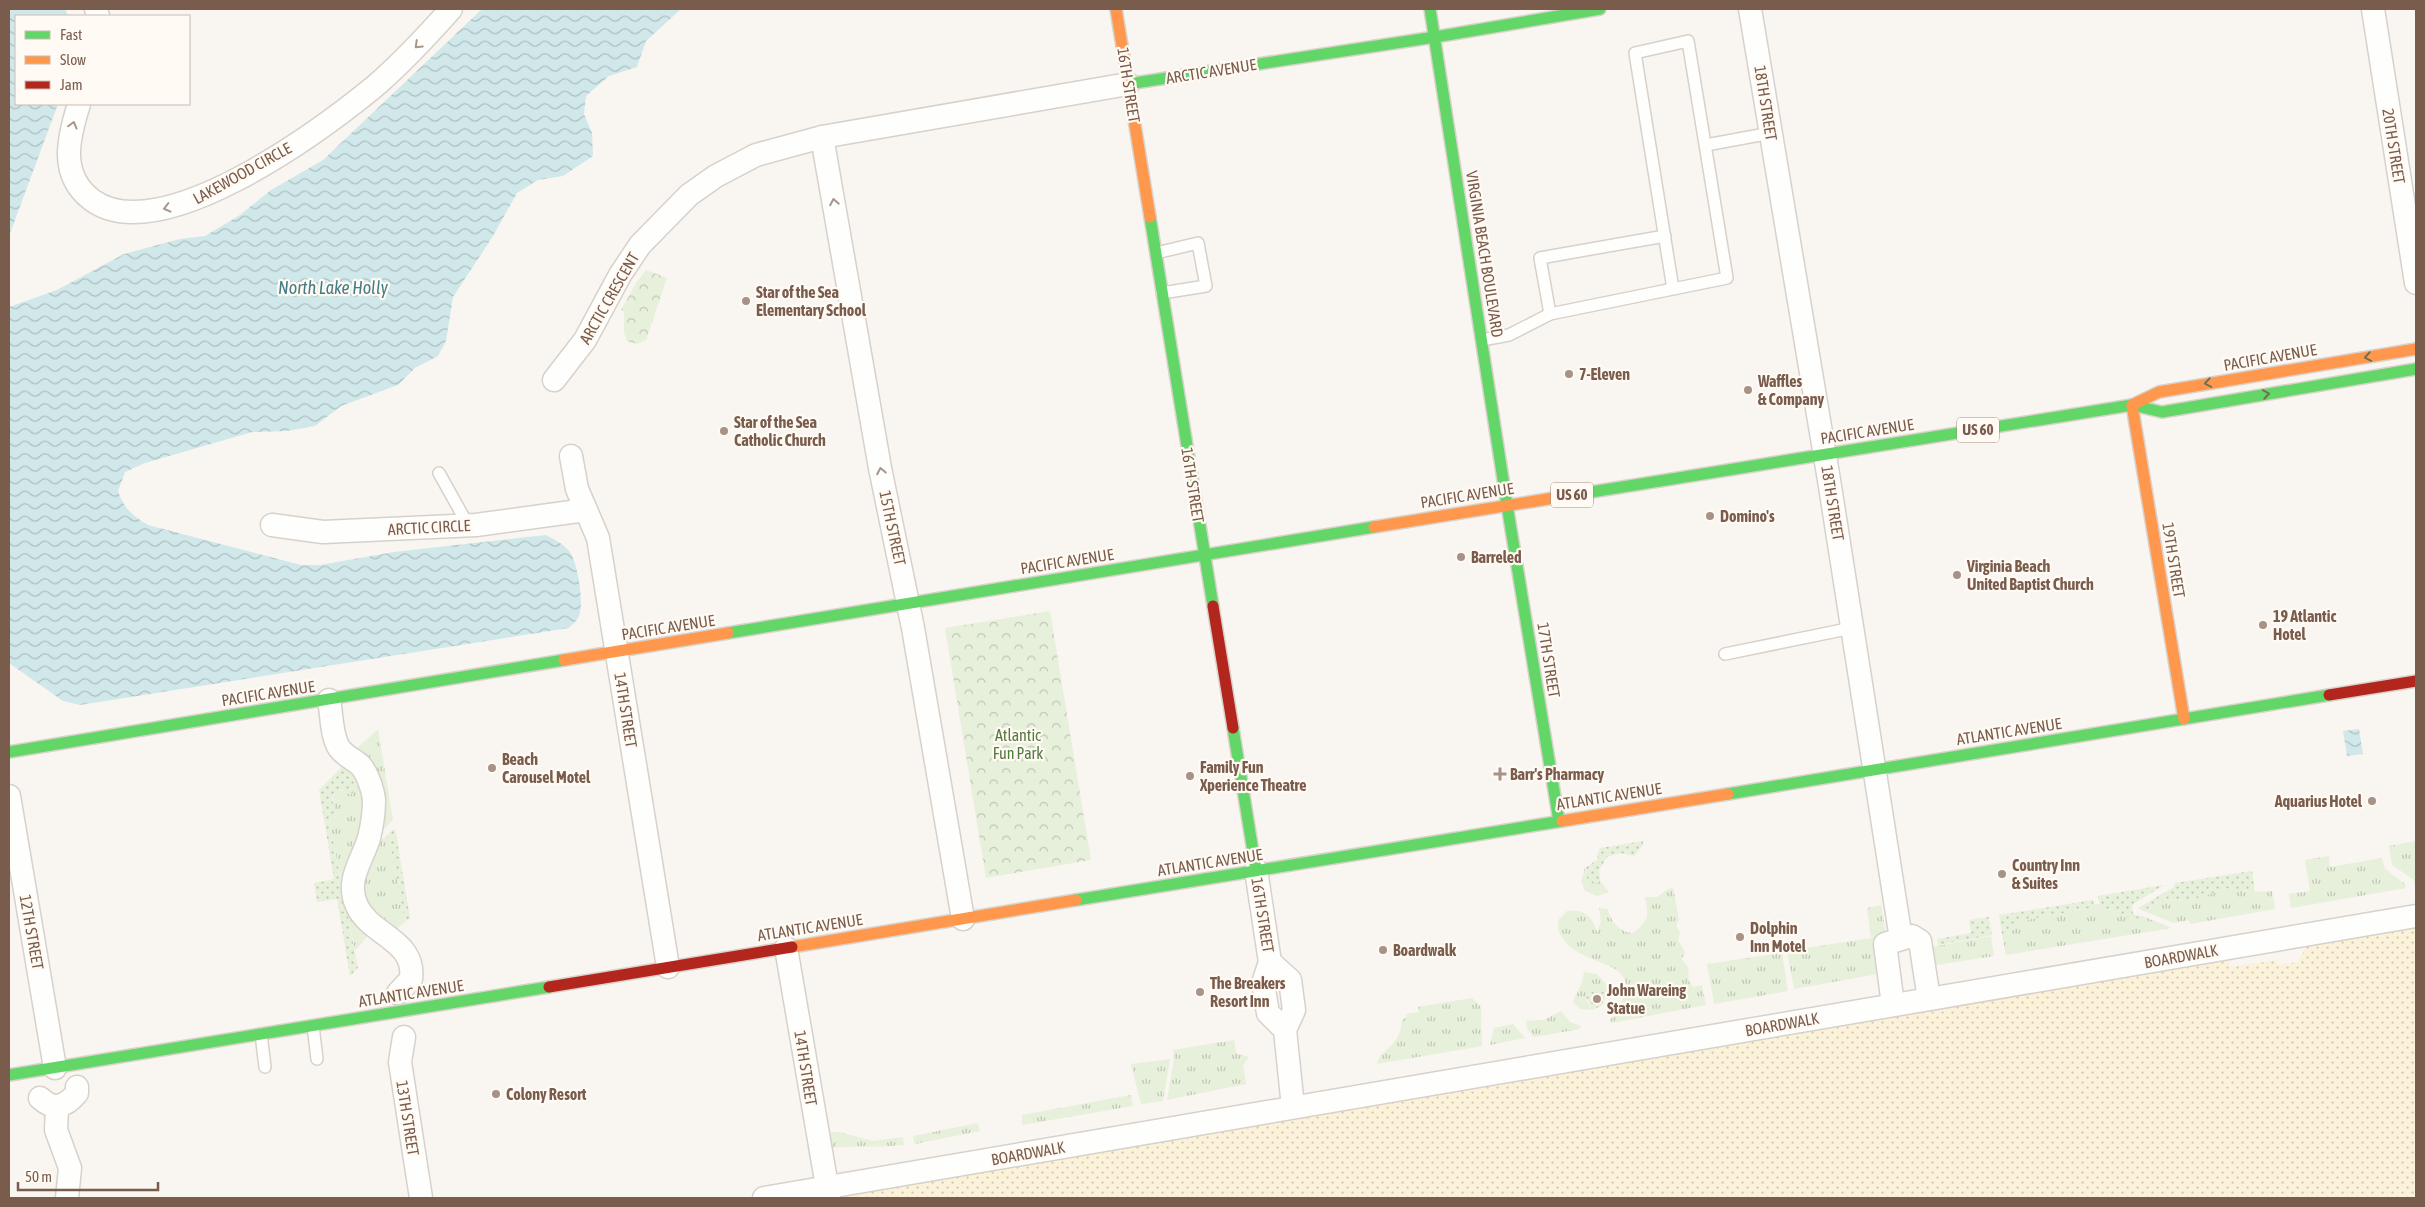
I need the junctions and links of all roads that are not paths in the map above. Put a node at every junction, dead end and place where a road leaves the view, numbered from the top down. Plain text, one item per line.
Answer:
1 (451, 9) edge
2 (1116, 9) edge
3 (1430, 9) edge
4 (1600, 9) edge
5 (1750, 9) edge
6 (2372, 9) edge
7 (1435, 37) junction
8 (1128, 84) junction
9 (79, 105) edge
10 (1771, 132) junction
11 (822, 137) junction
12 (1706, 145) junction
13 (1665, 236) junction
14 (1156, 252) junction
15 (2416, 283) edge
16 (1673, 289) junction
17 (1162, 293) junction
18 (1550, 314) junction
19 (1482, 340) junction
20 (2416, 348) edge
21 (2416, 369) edge
22 (554, 380) dead end
23 (2132, 405) junction
24 (1825, 455) junction
25 (571, 456) dead end
26 (439, 474) dead end
27 (1507, 505) junction
28 (586, 510) junction
29 (468, 525) junction
30 (272, 526) dead end
31 (1205, 555) junction
32 (908, 604) junction
33 (1852, 628) junction
34 (617, 652) junction
35 (1725, 654) dead end
36 (2416, 681) edge
37 (330, 700) junction
38 (2184, 719) junction
39 (9, 752) edge
40 (1875, 769) junction
41 (9, 796) edge
42 (1559, 821) junction
43 (1256, 870) junction
44 (2416, 916) edge
45 (963, 919) junction
46 (1900, 939) junction
47 (786, 948) junction
48 (668, 968) junction
49 (398, 993) dead end
50 (1930, 999) junction
51 (1893, 1005) junction
52 (313, 1026) junction
53 (261, 1034) junction
54 (404, 1037) dead end
55 (317, 1059) dead end
56 (265, 1067) dead end
57 (55, 1068) junction
58 (9, 1075) edge
59 (77, 1087) dead end
60 (1293, 1107) junction
61 (828, 1193) edge
62 (67, 1198) edge
63 (421, 1198) edge
64 (764, 1198) edge

1 -> 9 street, LAKEWOOD CIRCLE
2 - 8 main road, 16TH STREET
3 - 7 main road, VIRGINIA BEACH BOULEVARD
4 - 7 main road, ARCTIC AVENUE
5 - 10 street, 18TH STREET
6 - 15 street, 20TH STREET
7 - 8 main road, ARCTIC AVENUE
7 - 19 main road, VIRGINIA BEACH BOULEVARD
8 - 11 street, ARCTIC AVENUE
8 - 14 main road, 16TH STREET
10 - 12 lane
10 - 24 street, 18TH STREET
11 - 22 street, ARCTIC CRESCENT
32 -> 11 street, 15TH STREET
12 - 13 lane
12 - 16 lane
13 - 16 lane
13 - 18 lane
14 - 17 main road, 16TH STREET
14 - 17 lane
16 - 18 lane
17 - 31 main road, 16TH STREET
18 - 19 lane
19 - 27 main road, VIRGINIA BEACH BOULEVARD
20 -> 23 main road, PACIFIC AVENUE / US 60
23 -> 21 main road, PACIFIC AVENUE / US 60
23 - 24 main road, PACIFIC AVENUE / US 60
23 - 38 main road, 19TH STREET
24 - 27 main road, PACIFIC AVENUE / US 60
24 - 33 street, 18TH STREET
25 - 28 street, 14TH STREET
26 - 29 lane
27 - 31 main road, PACIFIC AVENUE
27 - 42 main road, 17TH STREET
28 - 29 street, ARCTIC CIRCLE
28 - 34 street, 14TH STREET
29 - 30 street, ARCTIC CIRCLE
31 - 32 main road, PACIFIC AVENUE
31 - 43 main road, 16TH STREET
32 - 34 main road, PACIFIC AVENUE
32 - 45 street, 15TH STREET
33 - 35 lane
33 - 40 street, 18TH STREET
34 - 37 main road, PACIFIC AVENUE
34 - 48 street, 14TH STREET
36 - 38 main road, ATLANTIC AVENUE
37 - 39 main road, PACIFIC AVENUE
37 - 49 street
38 - 40 main road, ATLANTIC AVENUE
40 - 42 main road, ATLANTIC AVENUE
40 - 46 street, 18TH STREET
41 - 57 street, 12TH STREET
42 - 43 main road, ATLANTIC AVENUE
43 - 45 main road, ATLANTIC AVENUE
43 - 60 street, 16TH STREET
44 - 50 street, BOARDWALK
45 - 47 main road, ATLANTIC AVENUE
46 - 50 street
46 - 51 street
47 - 48 main road, ATLANTIC AVENUE
47 - 61 street, 14TH STREET
48 - 52 main road, ATLANTIC AVENUE
50 - 51 street, BOARDWALK
51 - 60 street, BOARDWALK
52 - 53 main road, ATLANTIC AVENUE
52 - 55 lane
53 - 56 lane
53 - 57 main road, ATLANTIC AVENUE
54 - 63 street, 13TH STREET
57 - 58 main road, ATLANTIC AVENUE
59 - 62 street
60 - 61 street, BOARDWALK
61 - 64 street, BOARDWALK

